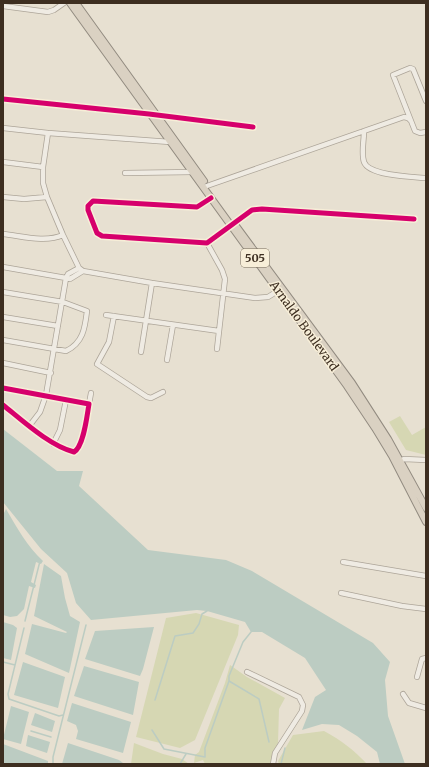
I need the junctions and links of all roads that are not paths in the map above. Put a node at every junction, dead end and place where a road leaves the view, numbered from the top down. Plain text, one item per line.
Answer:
1 (64, 3) edge
2 (70, 3) edge
3 (76, 3) edge
4 (3, 6) edge
5 (79, 12) junction
6 (130, 82) junction
7 (3, 99) edge
8 (426, 101) edge
9 (407, 110) junction
10 (149, 114) junction
11 (156, 114) junction
12 (404, 117) junction
13 (411, 121) junction
14 (253, 127) dead end
15 (3, 128) edge
16 (364, 131) junction
17 (426, 132) edge
18 (48, 133) junction
19 (170, 142) junction
20 (180, 151) junction
21 (3, 162) edge
22 (43, 166) junction
23 (193, 172) junction
24 (125, 173) dead end
25 (426, 178) edge
26 (206, 187) junction
27 (3, 197) edge
28 (47, 197) junction
29 (211, 198) junction
30 (414, 219) dead end
31 (232, 224) junction
32 (3, 234) edge
33 (63, 235) junction
34 (207, 243) junction
35 (3, 267) edge
36 (81, 270) junction
37 (66, 278) junction
38 (152, 283) junction
39 (281, 290) junction
40 (3, 292) edge
41 (224, 294) junction
42 (63, 302) junction
43 (106, 315) dead end
44 (114, 316) junction
45 (3, 317) edge
46 (146, 321) junction
47 (173, 325) junction
48 (58, 326) junction
49 (219, 331) junction
50 (3, 340) edge
51 (54, 349) junction
52 (217, 349) dead end
53 (141, 352) dead end
54 (168, 360) dead end
55 (3, 363) edge
56 (51, 373) junction
57 (3, 388) edge
58 (162, 392) dead end
59 (91, 393) dead end
60 (46, 396) junction
61 (66, 400) junction
62 (89, 404) junction
63 (3, 405) edge
64 (30, 425) junction
65 (54, 444) junction
66 (394, 455) junction
67 (426, 460) edge
68 (400, 461) junction
69 (426, 508) edge
70 (426, 522) edge
71 (343, 562) dead end
72 (426, 576) edge
73 (341, 593) dead end
74 (426, 609) edge
75 (426, 658) edge
76 (247, 672) dead end
77 (417, 677) dead end
78 (403, 694) dead end
79 (426, 708) edge
80 (273, 764) edge

1 - 4 street
2 - 5 highway, Arnaldo Boulevard / 505
3 - 5 highway, Arnaldo Boulevard / 505
5 - 6 highway, Arnaldo Boulevard / 505
6 - 10 highway, Arnaldo Boulevard / 505
6 - 11 highway, Arnaldo Boulevard / 505
7 - 10 street
8 - 9 street
9 - 12 street
9 - 13 street
10 - 11 street
10 - 19 highway, Arnaldo Boulevard / 505
11 - 14 street
11 - 20 highway, Arnaldo Boulevard / 505
12 - 13 street
12 - 16 street
13 - 17 street
15 - 18 street
16 - 25 street
16 - 26 street
18 - 19 street
18 - 22 street
19 - 20 highway, Arnaldo Boulevard / 505
20 - 23 highway, Arnaldo Boulevard / 505
20 - 26 highway, Arnaldo Boulevard / 505
21 - 22 street
22 - 28 street
23 - 24 street
23 - 26 highway, Arnaldo Boulevard / 505
26 - 29 highway, Arnaldo Boulevard / 505
26 - 31 highway, Arnaldo Boulevard / 505
27 - 28 street
28 - 33 street
29 - 31 highway, Arnaldo Boulevard / 505
29 - 34 street
30 - 31 street
31 - 34 street
31 - 39 highway, Arnaldo Boulevard / 505
32 - 33 street
33 - 36 street
34 - 41 street
35 - 37 street
36 - 37 street
36 - 38 street
37 - 42 street
38 - 41 street
38 - 46 street
39 - 41 street
39 - 66 highway, Arnaldo Boulevard / 505
40 - 42 street
41 - 49 street
42 - 48 street
42 - 51 street
43 - 44 street
44 - 46 street
44 - 58 street
45 - 48 street
46 - 47 street
46 - 53 street
47 - 49 street
47 - 54 street
48 - 51 street
49 - 52 street
50 - 51 street
51 - 56 street
55 - 56 street
56 - 60 street
57 - 60 street
59 - 62 street
60 - 61 street
60 - 64 street
61 - 62 street
61 - 65 street
62 - 65 street
63 - 64 street
64 - 65 street
66 - 68 highway, Arnaldo Boulevard / 505
66 - 70 highway, Arnaldo Boulevard / 505
67 - 68 street
68 - 69 highway, Arnaldo Boulevard / 505
71 - 72 street
73 - 74 street
75 - 77 street
76 - 80 street
78 - 79 street

